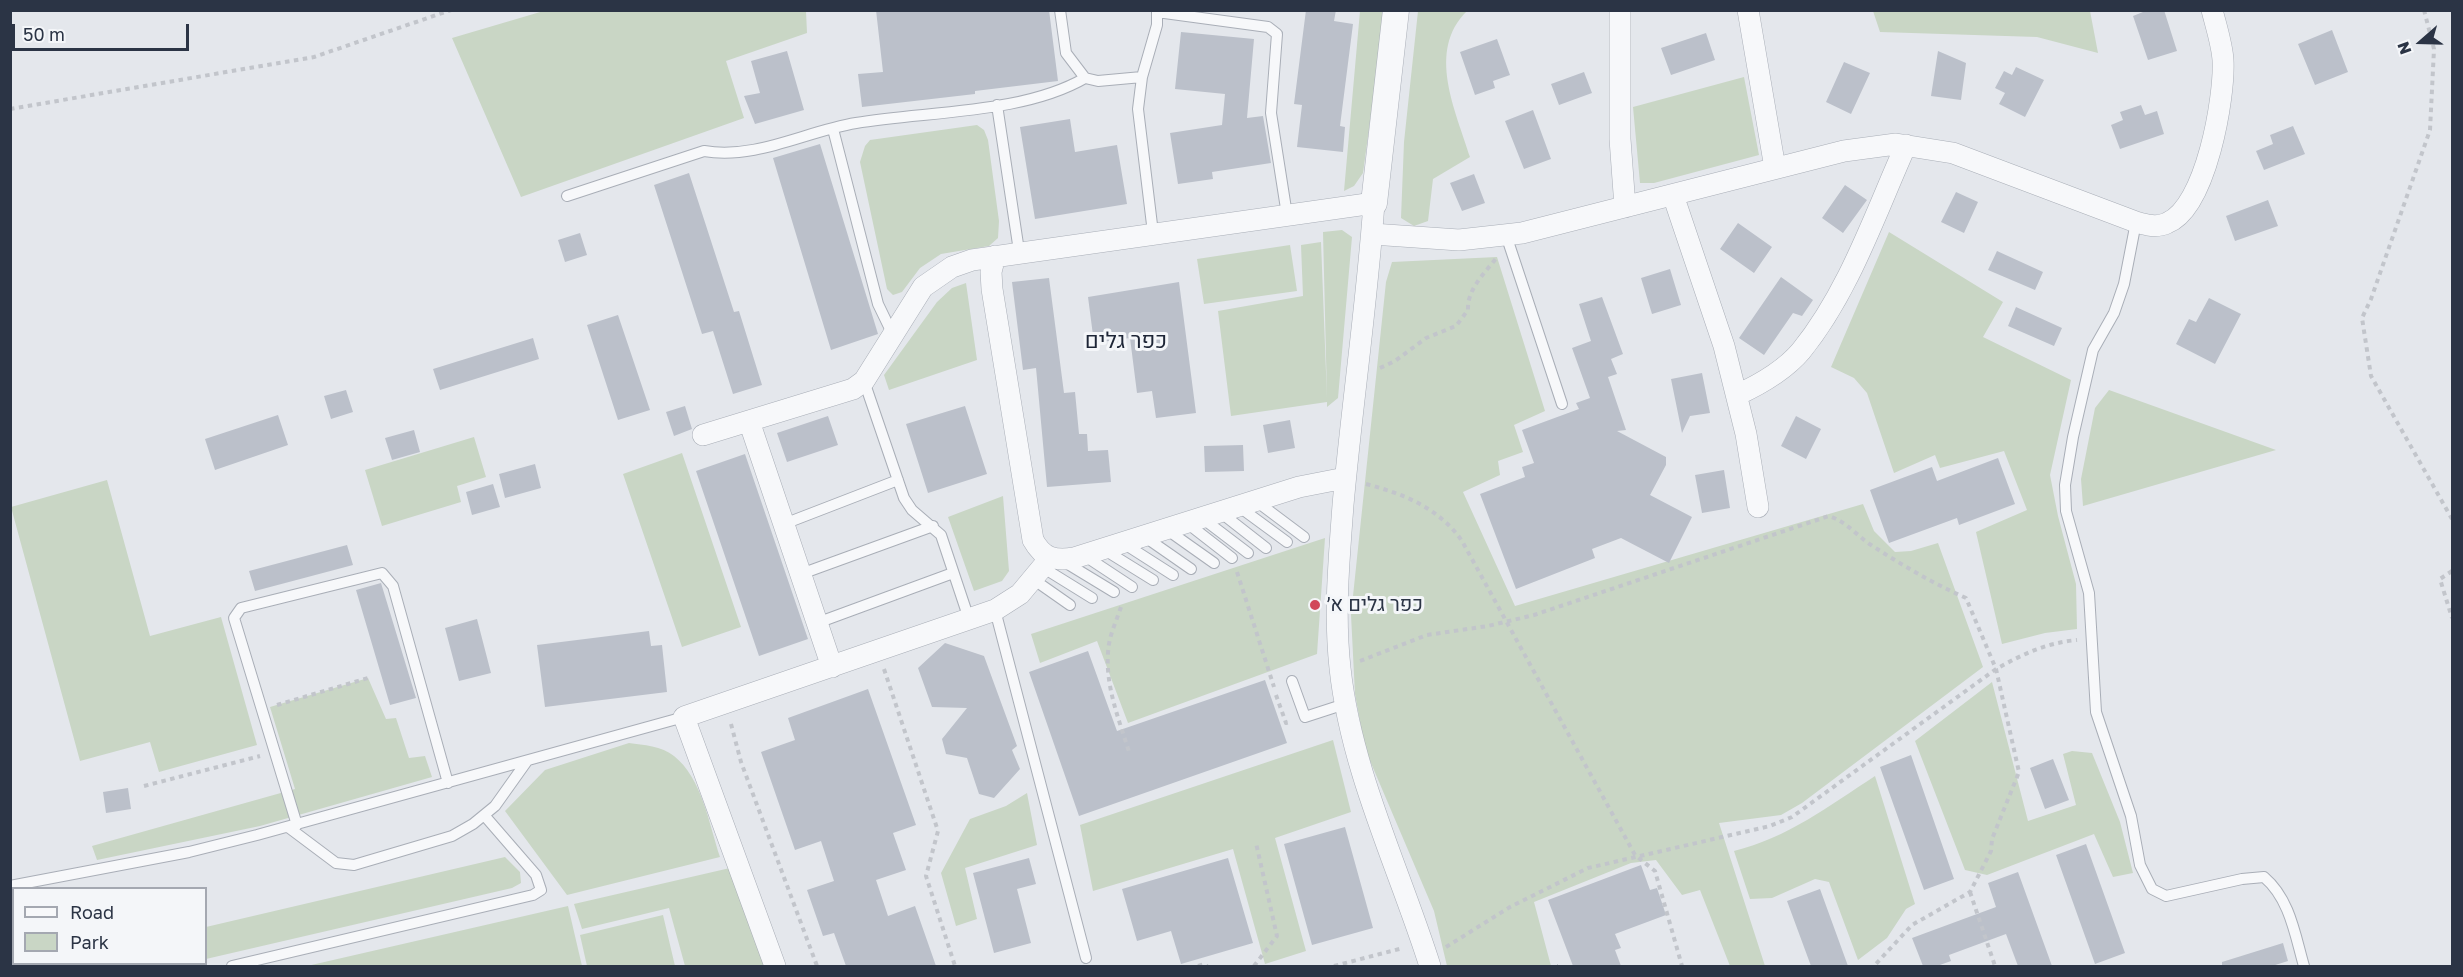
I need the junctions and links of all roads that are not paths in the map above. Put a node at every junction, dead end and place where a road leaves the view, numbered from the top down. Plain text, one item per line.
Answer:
1 (1060, 10) edge
2 (1396, 10) edge
3 (1620, 10) edge
4 (1748, 10) edge
5 (2212, 10) edge
6 (1157, 11) edge
7 (1142, 77) junction
8 (1085, 78) junction
9 (997, 105) junction
10 (833, 129) junction
11 (1906, 145) junction
12 (1775, 168) junction
13 (1673, 195) junction
14 (567, 196) dead end
15 (1374, 203) junction
16 (1625, 207) junction
17 (1287, 215) junction
18 (2136, 222) junction
19 (1153, 233) junction
20 (1372, 234) junction
21 (1507, 239) junction
22 (1019, 252) junction
23 (995, 256) junction
24 (893, 335) junction
25 (864, 381) junction
26 (1737, 395) junction
27 (1562, 404) dead end
28 (749, 421) junction
29 (703, 435) dead end
30 (1346, 478) junction
31 (898, 480) junction
32 (1758, 507) dead end
33 (1212, 515) junction
34 (784, 524) junction
35 (933, 526) junction
36 (1144, 536) junction
37 (1304, 537) dead end
38 (1287, 542) dead end
39 (1266, 548) dead end
40 (1103, 549) junction
41 (1248, 553) dead end
42 (1232, 558) road end
43 (1214, 563) dead end
44 (1047, 565) junction
45 (1191, 569) dead end
46 (953, 573) junction
47 (801, 574) junction
48 (1173, 574) dead end
49 (1153, 580) dead end
50 (1132, 586) dead end
51 (1114, 592) dead end
52 (1092, 598) dead end
53 (1070, 604) dead end
54 (995, 610) junction
55 (969, 619) junction
56 (817, 623) junction
57 (832, 668) junction
58 (1292, 681) dead end
59 (1345, 704) junction
60 (684, 717) junction
61 (527, 761) junction
62 (448, 783) junction
63 (484, 815) junction
64 (292, 826) junction
65 (10, 886) edge
66 (1427, 956) edge
67 (1086, 958) dead end
68 (232, 966) edge
69 (775, 966) edge
70 (2304, 966) edge

1 - 8 lane
2 - 15 street
3 - 16 street
4 - 12 street
5 - 18 street
6 - 7 lane
6 - 17 lane
7 - 8 lane
7 - 19 lane
8 - 9 lane
9 - 10 lane
9 - 22 lane
10 - 14 lane
10 - 24 lane
11 - 12 street
11 - 18 street
11 - 26 street
12 - 13 street
13 - 16 street
13 - 26 street
15 - 17 street
15 - 20 street
16 - 21 street
17 - 19 street
18 - 70 lane
19 - 22 street
20 - 21 street
20 - 30 street
21 - 27 lane
22 - 23 street
23 - 24 street
23 - 44 street
24 - 25 street
25 - 28 street
25 - 31 lane
26 - 32 street
28 - 29 street
28 - 34 street
30 - 33 street
30 - 59 street
31 - 34 lane
31 - 35 lane
33 - 36 street
33 - 37 lane
33 - 38 lane
33 - 39 lane
33 - 41 lane
33 - 42 lane
33 - 43 lane
34 - 47 street
35 - 46 lane
35 - 47 lane
36 - 40 street
36 - 45 lane
40 - 44 street
40 - 48 lane
40 - 49 lane
40 - 50 lane
44 - 51 lane
44 - 52 lane
44 - 53 lane
44 - 54 street
46 - 55 lane
46 - 56 lane
47 - 56 street
54 - 55 street
54 - 67 lane
55 - 57 street
56 - 57 street
57 - 60 street
58 - 59 lane
59 - 66 street
60 - 61 lane
60 - 69 street
61 - 62 lane
61 - 63 lane
62 - 64 lane
62 - 64 lane
63 - 64 lane
63 - 68 lane
64 - 65 lane

